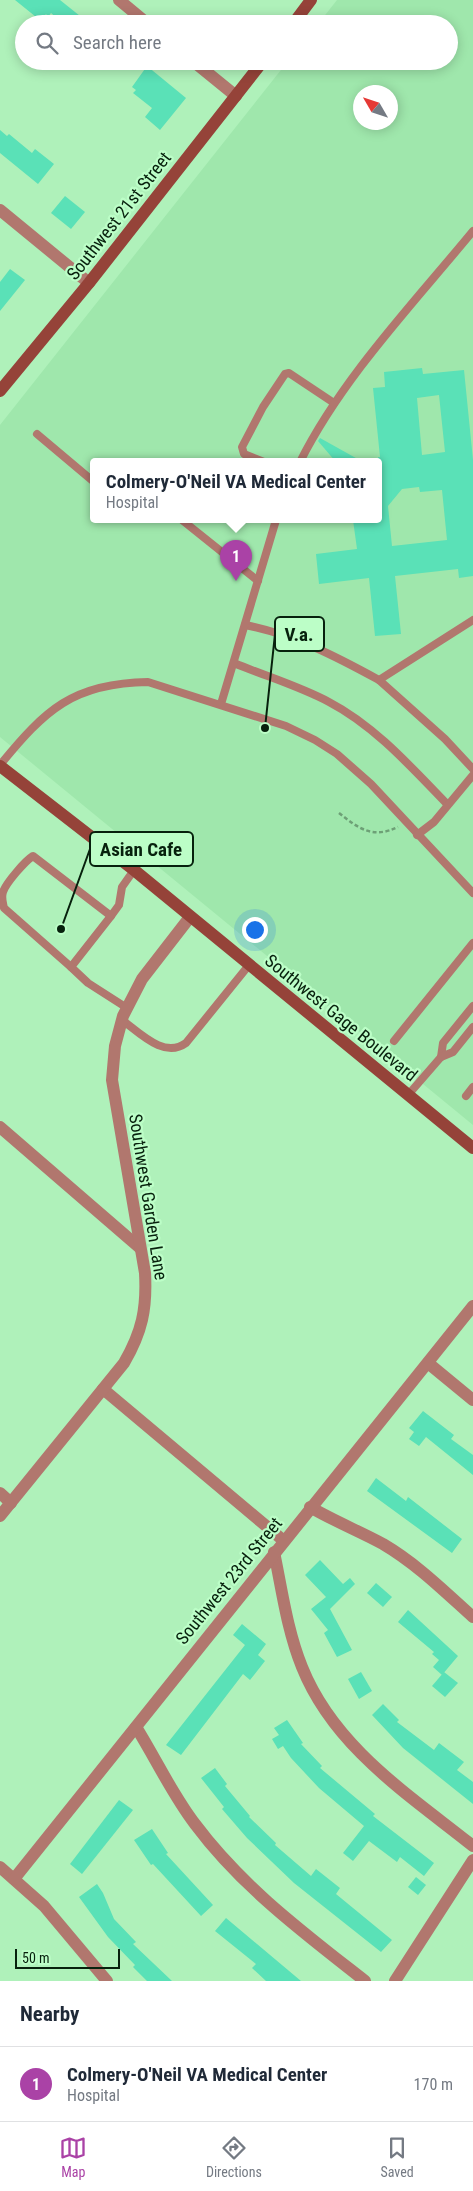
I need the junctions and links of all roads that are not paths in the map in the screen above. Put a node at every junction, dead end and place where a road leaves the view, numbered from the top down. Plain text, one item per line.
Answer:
1 (119, 0) edge
2 (311, 0) edge
3 (137, 15) edge
4 (300, 15) edge
5 (204, 70) edge
6 (256, 70) edge
7 (236, 96) junction
8 (0, 210) edge
9 (473, 231) edge
10 (89, 283) junction
11 (0, 391) edge
12 (334, 403) junction
13 (37, 434) dead end
14 (254, 458) edge
15 (302, 458) edge
16 (90, 479) edge
17 (186, 523) edge
18 (275, 523) edge
19 (258, 581) junction
20 (473, 620) edge
21 (245, 625) junction
22 (234, 663) junction
23 (379, 680) junction
24 (221, 704) junction
25 (0, 765) edge
26 (473, 769) edge
27 (473, 775) edge
28 (447, 804) junction
29 (417, 835) junction
30 (134, 870) junction
31 (473, 893) edge
32 (111, 916) junction
33 (190, 917) junction
34 (473, 943) edge
35 (249, 965) junction
36 (71, 967) junction
37 (473, 1006) edge
38 (124, 1014) junction
39 (473, 1027) edge
40 (394, 1041) dead end
41 (441, 1057) junction
42 (473, 1087) edge
43 (408, 1096) junction
44 (466, 1096) dead end
45 (0, 1126) edge
46 (473, 1148) edge
47 (140, 1248) junction
48 (473, 1306) edge
49 (428, 1363) junction
50 (103, 1389) junction
51 (473, 1400) edge
52 (0, 1493) edge
53 (11, 1502) junction
54 (310, 1508) junction
55 (0, 1516) edge
56 (284, 1541) junction
57 (274, 1552) junction
58 (473, 1617) edge
59 (136, 1727) junction
60 (473, 1846) edge
61 (473, 1860) edge
62 (0, 1867) edge
63 (14, 1879) junction
64 (107, 1981) edge
65 (365, 1981) edge
66 (395, 1981) edge

1 - 3 street
2 - 4 main road
5 - 7 street
6 - 7 main road, Southwest 21st Street
7 - 10 main road, Southwest 21st Street
8 - 10 street
9 - 12 lane
10 - 11 main road, Southwest 21st Street
12 - 14 lane
12 - 15 lane
13 - 16 lane
17 - 19 lane
18 - 19 lane
19 - 21 lane
20 - 23 lane
21 - 22 lane
21 - 23 lane
22 - 24 lane
22 - 28 lane
23 - 26 lane
24 - 25 lane
24 - 29 lane
25 - 30 main road, Southwest Gage Boulevard
27 - 28 lane
28 - 29 lane
29 - 31 lane
30 - 32 lane
30 - 33 main road, Southwest Gage Boulevard
32 - 36 lane
32 - 36 lane
33 - 35 main road, Southwest Gage Boulevard
33 - 38 street, Southwest Garden Lane
34 - 40 lane
35 - 38 lane
35 - 43 main road, Southwest Gage Boulevard
36 - 38 lane
37 - 41 lane
38 - 47 street, Southwest Garden Lane
39 - 41 lane
41 - 43 lane
42 - 44 lane
43 - 46 main road, Southwest Gage Boulevard
45 - 47 street
47 - 50 street, Southwest Garden Lane
48 - 49 street, Southwest 23rd Street
49 - 51 street
49 - 54 street, Southwest 23rd Street
50 - 53 street, Southwest Garden Lane
50 - 56 street
52 - 53 street
53 - 55 street, Southwest Garden Lane
54 - 56 street, Southwest 23rd Street
54 - 58 street
56 - 57 street, Southwest 23rd Street
57 - 59 street, Southwest 23rd Street
57 - 60 street
59 - 63 street, Southwest 23rd Street
59 - 65 street
61 - 66 street
62 - 63 street
63 - 64 street

